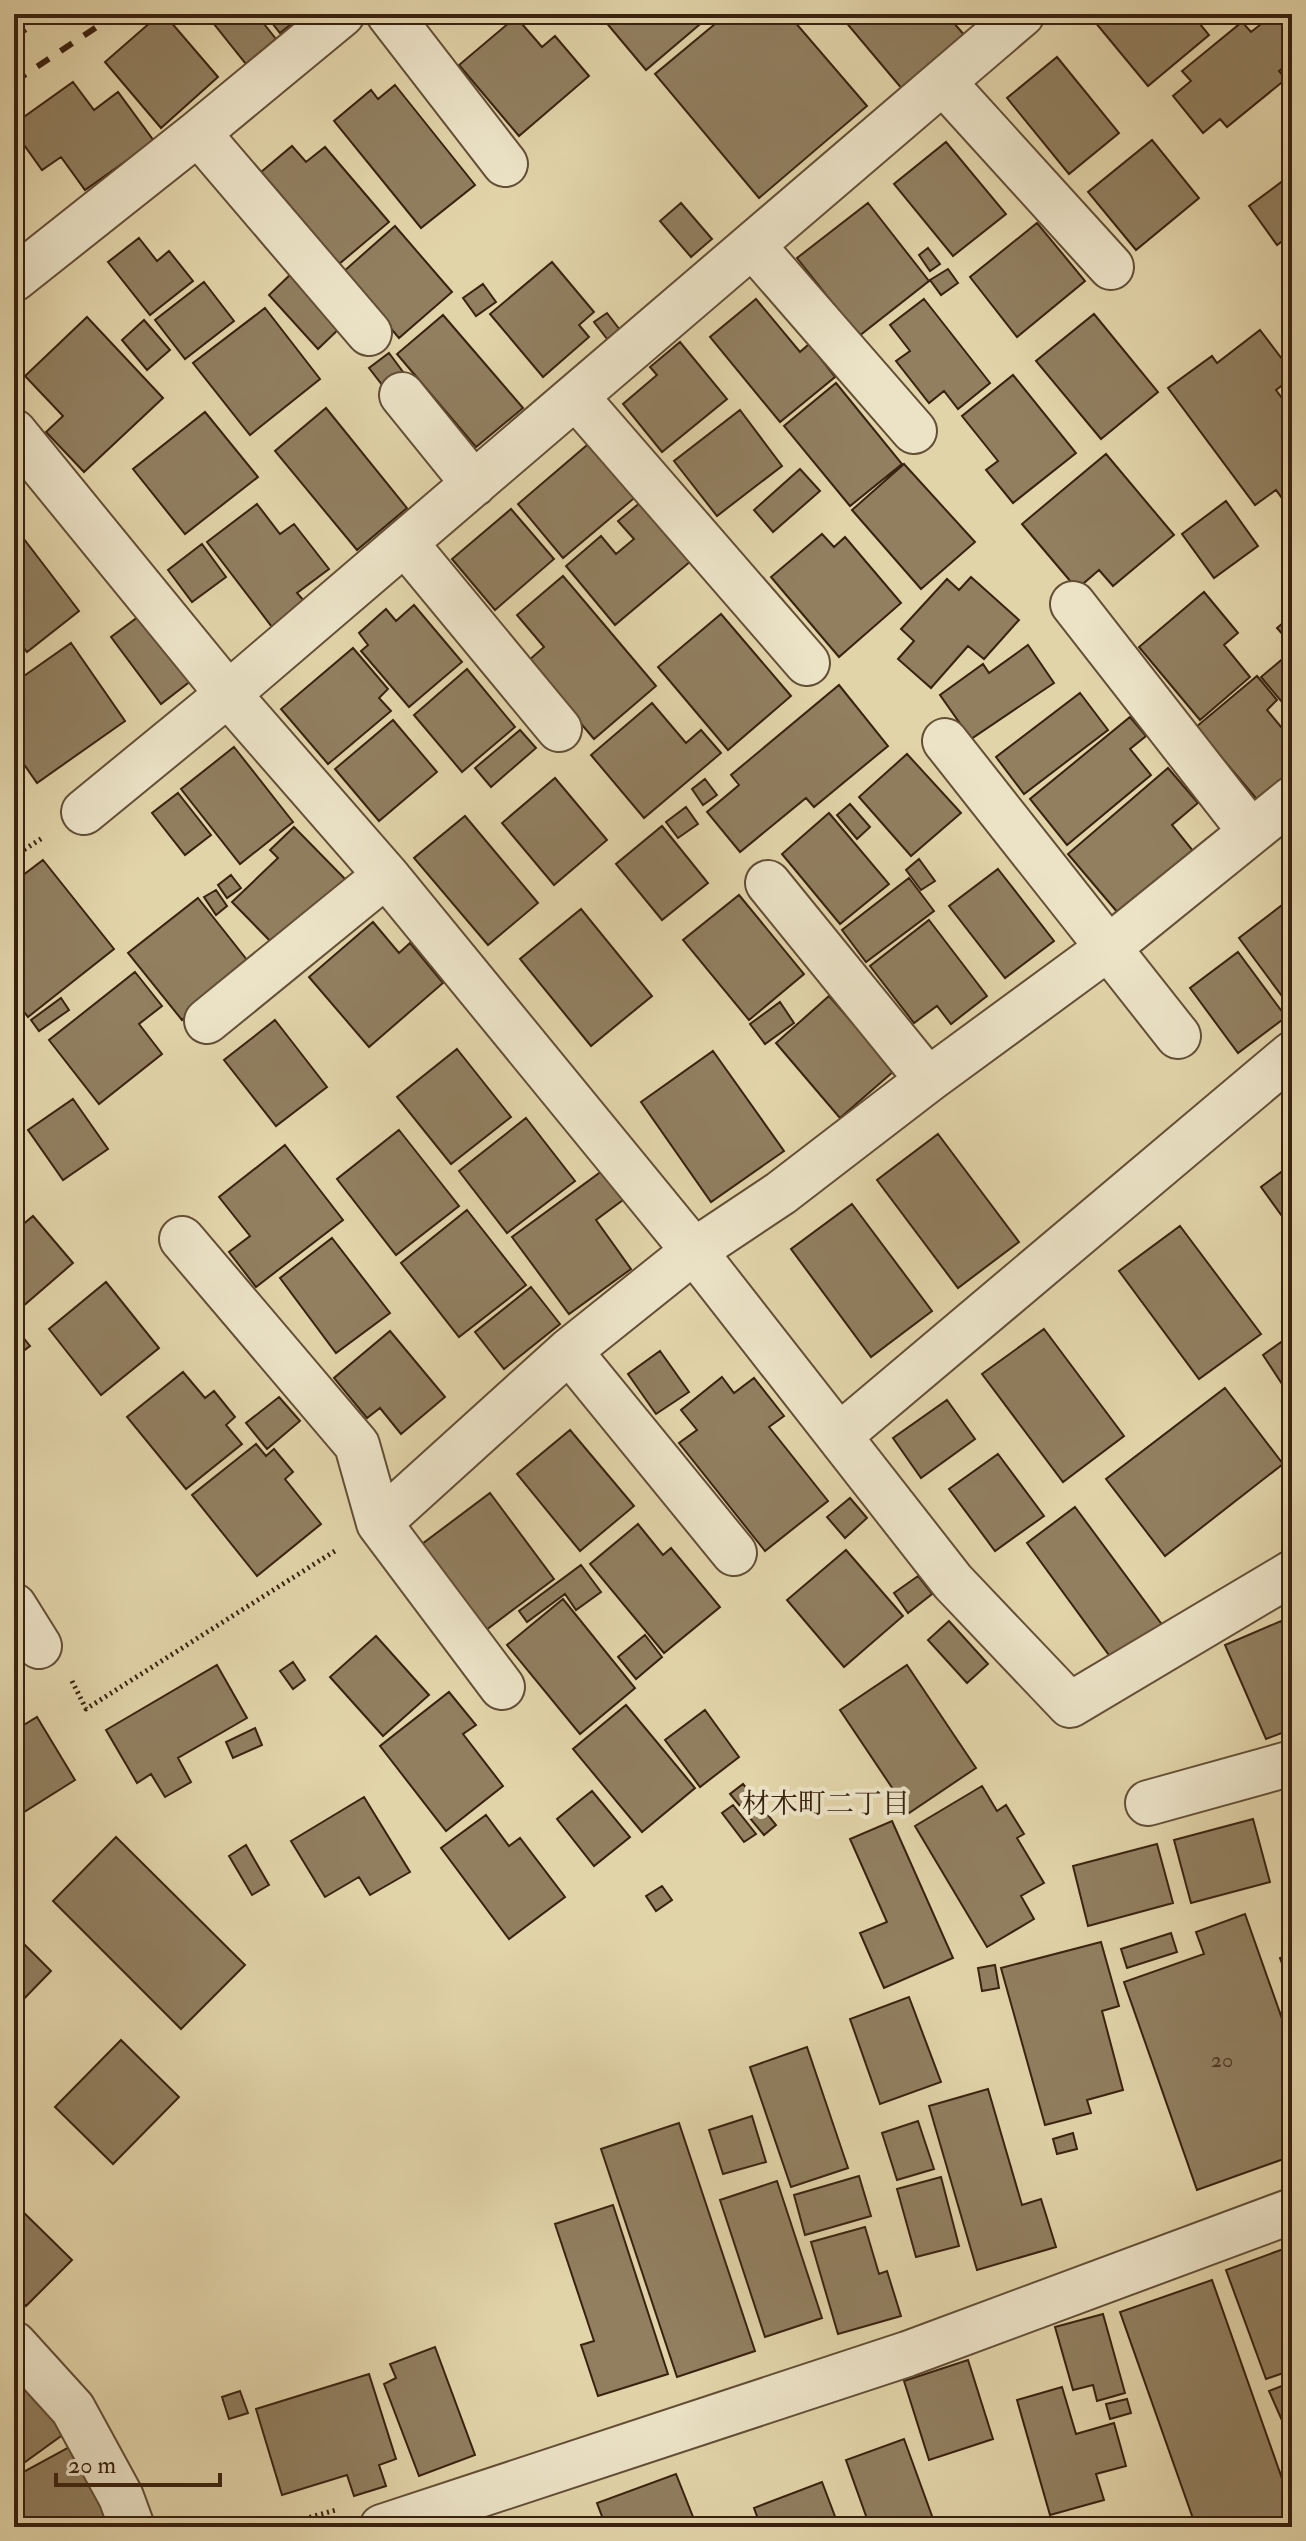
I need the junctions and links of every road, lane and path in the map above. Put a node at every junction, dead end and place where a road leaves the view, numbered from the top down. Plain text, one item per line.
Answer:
1 (342, 14) edge
2 (389, 14) edge
3 (1022, 14) edge
4 (943, 82) junction
5 (198, 133) junction
6 (505, 164) dead end
7 (753, 246) junction
8 (1111, 267) dead end
9 (14, 279) edge
10 (369, 333) dead end
11 (402, 395) dead end
12 (576, 397) junction
13 (914, 431) dead end
14 (14, 432) edge
15 (474, 484) junction
16 (405, 543) junction
17 (1073, 604) dead end
18 (807, 663) dead end
19 (228, 694) junction
20 (559, 729) dead end
21 (945, 741) dead end
22 (1292, 799) edge
23 (84, 812) dead end
24 (1251, 832) junction
25 (386, 875) junction
26 (768, 883) dead end
27 (1108, 948) junction
28 (207, 1021) dead end
29 (1178, 1036) dead end
30 (1292, 1054) edge
31 (928, 1080) junction
32 (182, 1239) dead end
33 (694, 1251) junction
34 (569, 1351) junction
35 (839, 1436) junction
36 (379, 1523) junction
37 (734, 1553) dead end
38 (1292, 1573) edge
39 (14, 1606) edge
40 (39, 1646) joint
41 (502, 1687) dead end
42 (1292, 1763) edge
43 (1148, 1803) dead end
44 (1292, 2211) edge
45 (14, 2344) edge
46 (132, 2527) edge
47 (382, 2527) edge

1 - 5 street
2 - 6 street
3 - 4 street
4 - 7 street
4 - 8 street
5 - 9 street
5 - 10 street
7 - 12 street
7 - 13 street
11 - 15 street
12 - 15 street
12 - 18 street
14 - 19 street
15 - 16 street
16 - 19 street
16 - 20 street
17 - 24 street
19 - 23 street
19 - 25 street
21 - 27 street
22 - 24 street
24 - 27 street
25 - 28 street
25 - 33 street
26 - 31 street
27 - 29 street
27 - 31 street
30 - 35 street
31 - 33 street
32 - 36 street
33 - 34 street
33 - 35 street
34 - 36 street
34 - 37 street
35 - 38 street
36 - 40 path
36 - 41 street
39 - 40 street
42 - 43 street
44 - 47 street
45 - 46 street

